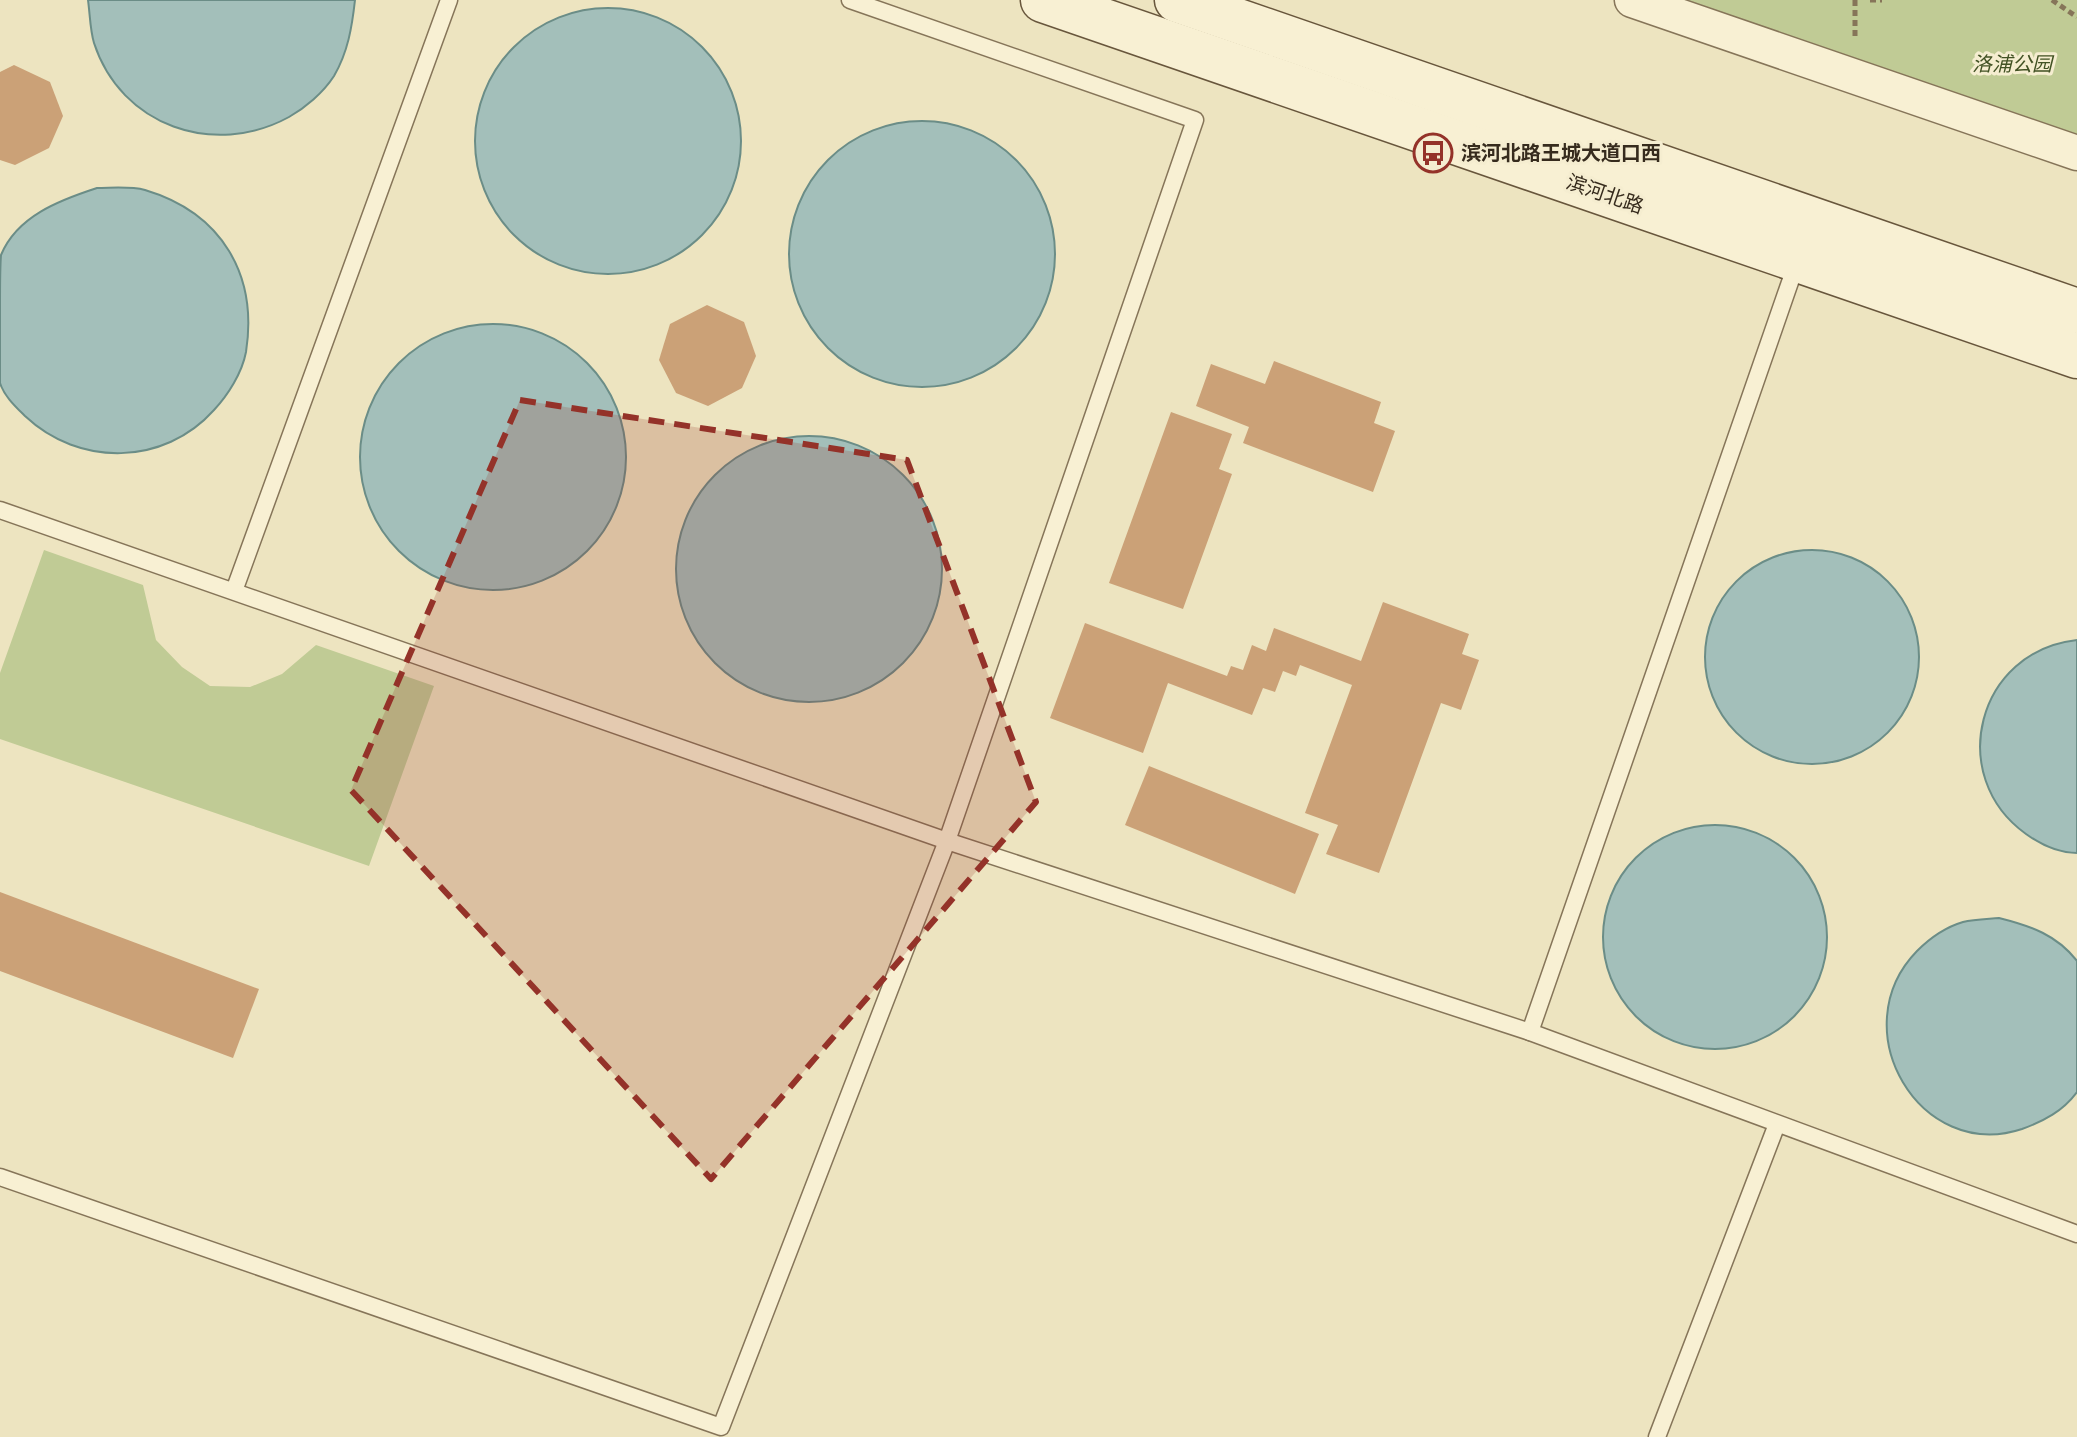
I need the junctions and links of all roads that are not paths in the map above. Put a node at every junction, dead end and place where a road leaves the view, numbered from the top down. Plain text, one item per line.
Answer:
1 (449, 0) edge
2 (850, 0) edge
3 (1043, 0) edge
4 (1177, 0) edge
5 (1632, 0) edge
6 (2077, 153) edge
7 (1798, 260) junction
8 (2077, 311) edge
9 (2077, 356) edge
10 (0, 510) edge
11 (234, 591) junction
12 (947, 841) junction
13 (1530, 1032) junction
14 (1777, 1124) junction
15 (0, 1177) edge
16 (2077, 1234) edge
17 (1657, 1437) edge

1 - 11 lane
2 - 12 lane
3 - 7 main road, 滨河北路
4 - 8 main road
5 - 6 street
7 - 9 main road, 滨河北路
7 - 13 lane
10 - 11 lane
11 - 12 lane
12 - 13 lane
12 - 15 lane
13 - 14 lane
14 - 16 lane
14 - 17 lane

